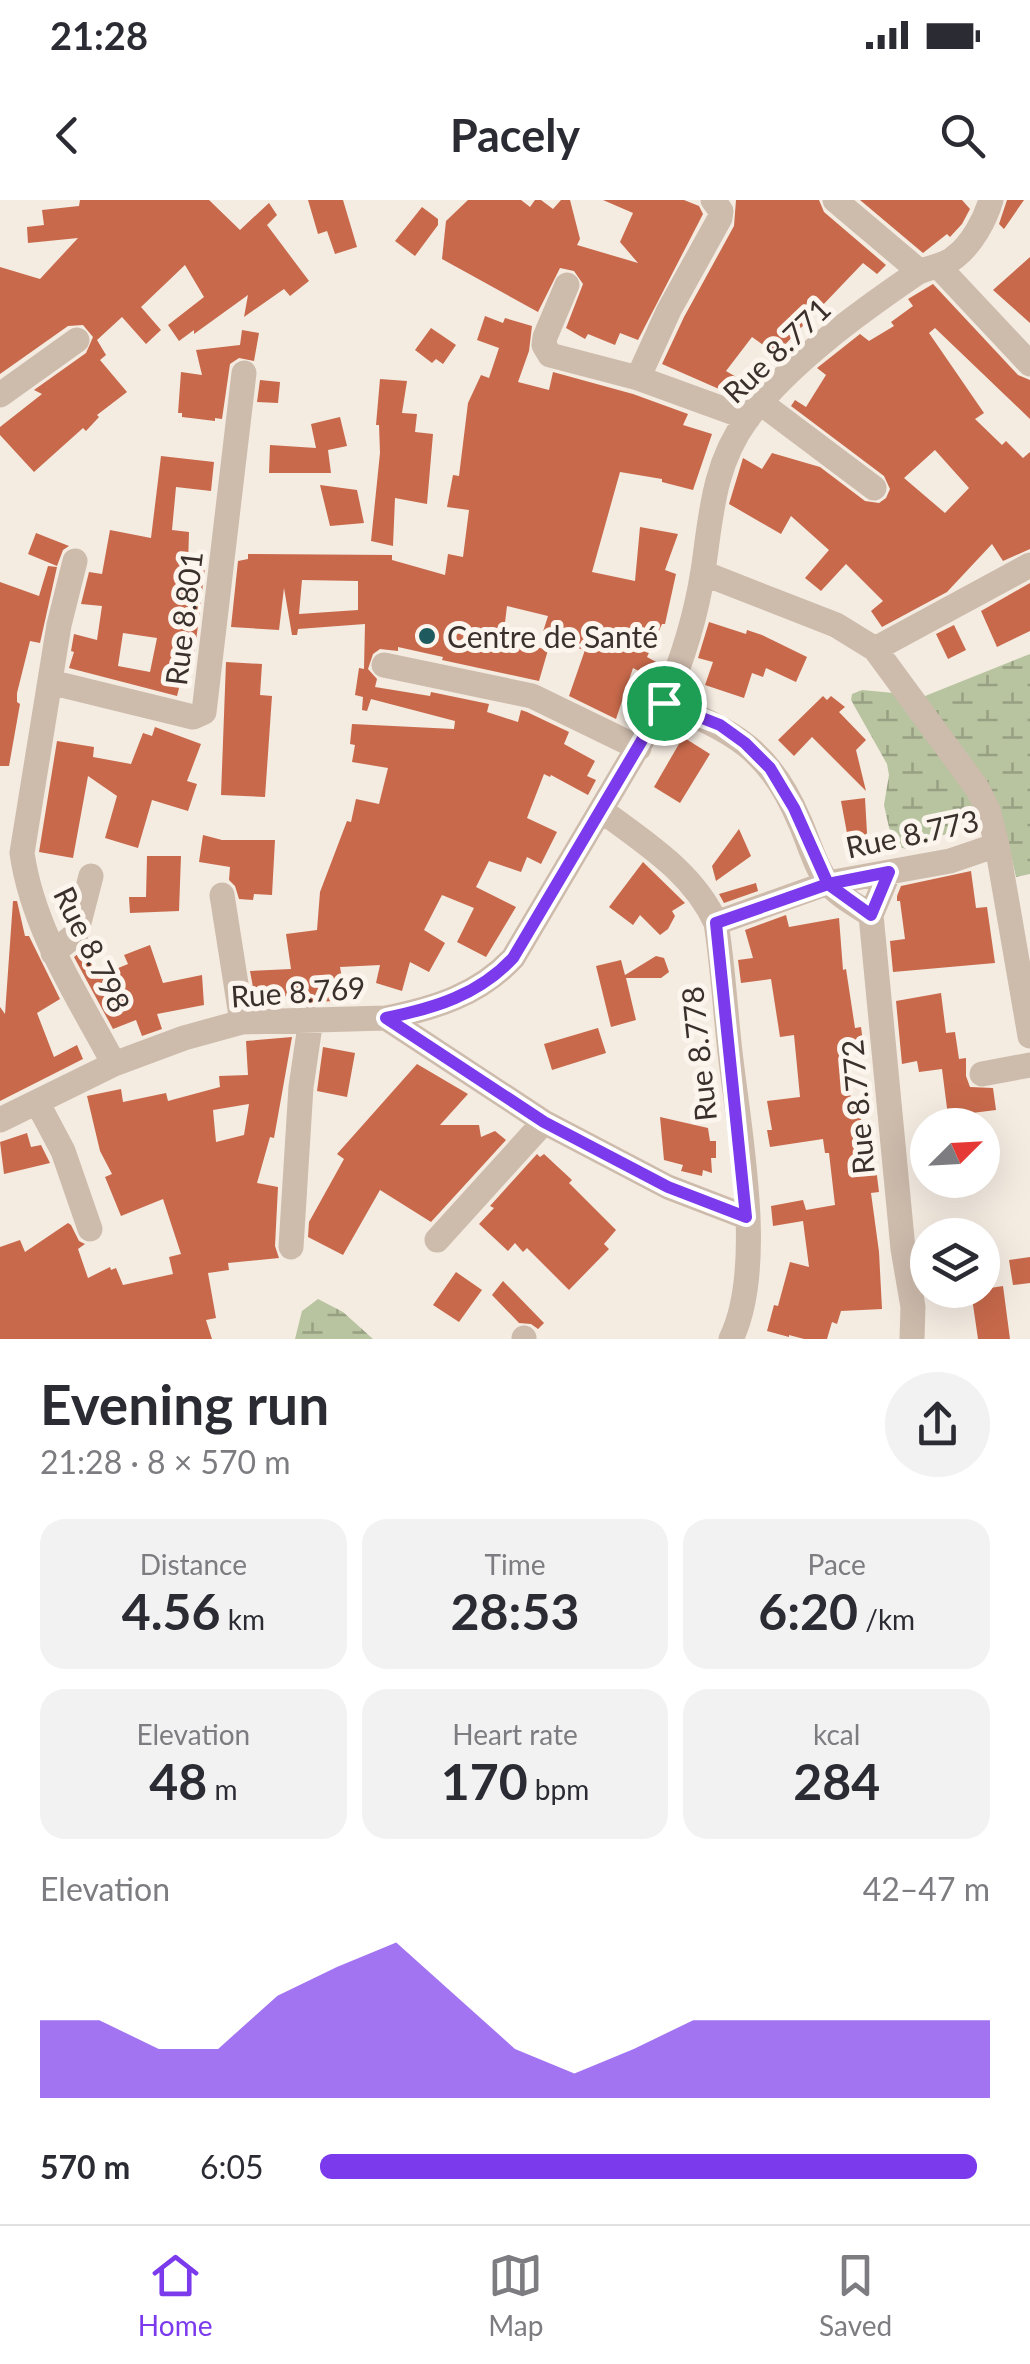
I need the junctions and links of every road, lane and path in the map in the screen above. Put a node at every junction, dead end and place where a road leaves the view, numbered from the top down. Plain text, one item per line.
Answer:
1 (713, 200) edge
2 (835, 200) edge
3 (991, 200) edge
4 (929, 269) junction
5 (567, 285) dead end
6 (77, 340) dead end
7 (1030, 364) edge
8 (244, 373) dead end
9 (638, 378) junction
10 (0, 395) edge
11 (754, 410) junction
12 (874, 488) dead end
13 (75, 561) dead end
14 (1030, 565) edge
15 (703, 573) junction
16 (874, 650) junction
17 (384, 665) dead end
18 (50, 682) junction
19 (664, 703) junction
20 (639, 748) junction
21 (602, 810) junction
22 (996, 845) junction
23 (889, 872) junction
24 (91, 876) dead end
25 (828, 884) junction
26 (222, 894) dead end
27 (871, 915) junction
28 (716, 923) junction
29 (53, 952) junction
30 (386, 1018) junction
31 (311, 1019) junction
32 (242, 1022) junction
33 (1030, 1036) edge
34 (114, 1064) junction
35 (1030, 1065) edge
36 (982, 1074) dead end
37 (37, 1102) junction
38 (0, 1120) edge
39 (544, 1122) junction
40 (746, 1217) junction
41 (90, 1230) dead end
42 (437, 1240) dead end
43 (291, 1247) dead end
44 (731, 1339) edge
45 (912, 1339) edge

1 - 9 street
2 - 4 street
3 - 4 street, Rue 8.771
4 - 7 street
4 - 11 street, Rue 8.771
5 - 9 street
6 - 10 street
8 - 18 street, Rue 8.801
9 - 11 street
11 - 12 street
11 - 15 street, Rue 8.771
13 - 18 street, Rue 8.798
14 - 16 street
15 - 16 street
15 - 19 street, Rue 8.771
16 - 22 street
17 - 20 street
18 - 29 street, Rue 8.798
19 - 20 street, Rue 8.771
19 - 25 street
20 - 21 street, Rue 8.771
21 - 28 street, Rue 8.778
21 - 30 street, Rue 8.771
22 - 23 street, Rue 8.773
22 - 33 street, Rue 8.773
23 - 25 street, Rue 8.773
23 - 27 street, Rue 8.772
24 - 29 street
25 - 27 street
25 - 28 street, Rue 8.773
26 - 32 street
27 - 45 street, Rue 8.772
28 - 40 street, Rue 8.778
29 - 34 street, Rue 8.798
30 - 31 street, Rue 8.769
30 - 39 street, Rue 8.769
31 - 32 street, Rue 8.769
31 - 43 street
32 - 34 street, Rue 8.769
34 - 37 street, Rue 8.769
35 - 36 street
37 - 38 street, Rue 8.769
37 - 41 street
39 - 40 street, Rue 8.769
39 - 42 street
40 - 44 street, Rue 8.778

